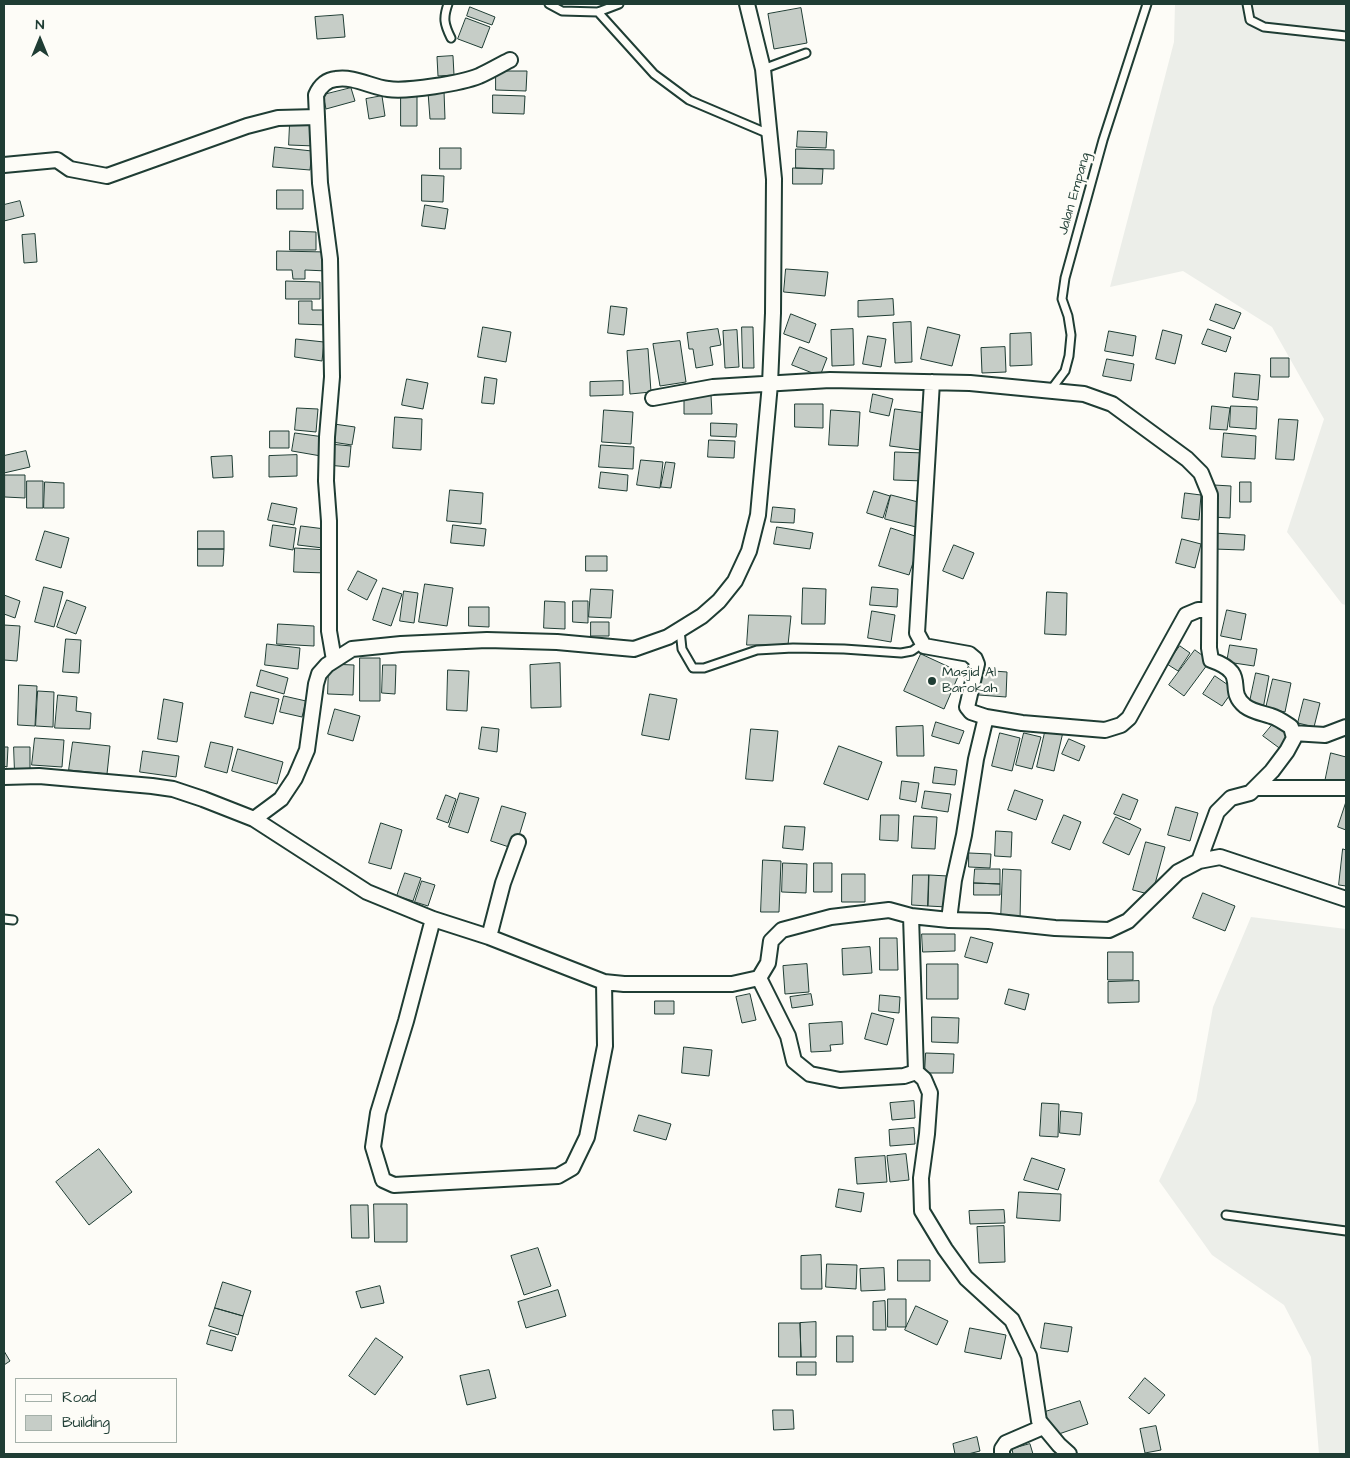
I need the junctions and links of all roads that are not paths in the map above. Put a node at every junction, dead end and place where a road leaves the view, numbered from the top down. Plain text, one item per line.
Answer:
1 (448, 4) edge
2 (549, 4) edge
3 (619, 4) edge
4 (747, 4) edge
5 (1147, 4) edge
6 (1247, 4) edge
7 (598, 12) junction
8 (1346, 36) edge
9 (451, 38) dead end
10 (806, 53) dead end
11 (510, 60) dead end
12 (762, 69) junction
13 (317, 117) junction
14 (769, 134) junction
15 (4, 165) edge
16 (932, 382) junction
17 (770, 384) junction
18 (1050, 391) junction
19 (653, 398) dead end
20 (1209, 610) junction
21 (680, 630) junction
22 (922, 644) junction
23 (334, 660) junction
24 (986, 717) junction
25 (1346, 727) edge
26 (1293, 733) junction
27 (4, 777) edge
28 (1255, 788) junction
29 (1346, 788) edge
30 (254, 819) junction
31 (518, 842) dead end
32 (1199, 860) junction
33 (1346, 899) edge
34 (911, 916) junction
35 (4, 918) edge
36 (433, 919) junction
37 (14, 920) dead end
38 (949, 920) junction
39 (489, 937) junction
40 (759, 978) junction
41 (604, 982) junction
42 (916, 1072) junction
43 (1226, 1215) dead end
44 (1346, 1231) edge
45 (1043, 1427) junction
46 (1002, 1454) edge
47 (1069, 1454) edge

1 - 9 lane
2 - 7 lane
3 - 7 lane
4 - 12 street
5 - 18 lane, Jalan Empang
6 - 8 lane
7 - 14 lane
10 - 12 lane
11 - 13 street
12 - 14 street
13 - 15 street
13 - 23 street
14 - 17 street
16 - 17 street
16 - 18 street
16 - 22 street
17 - 19 street
17 - 21 street
18 - 20 street
20 - 24 street
20 - 26 street
21 - 22 lane
21 - 23 street
22 - 24 street
23 - 30 street
24 - 38 street
25 - 26 street
26 - 28 street
27 - 30 street
28 - 29 street
28 - 32 street
30 - 36 street
31 - 39 street
32 - 33 street
32 - 38 street
34 - 38 street
34 - 40 street
34 - 42 street
35 - 37 lane
36 - 39 street
36 - 41 street
39 - 41 street
40 - 41 street
40 - 42 street
42 - 45 street
43 - 44 lane
45 - 46 street
45 - 47 street

